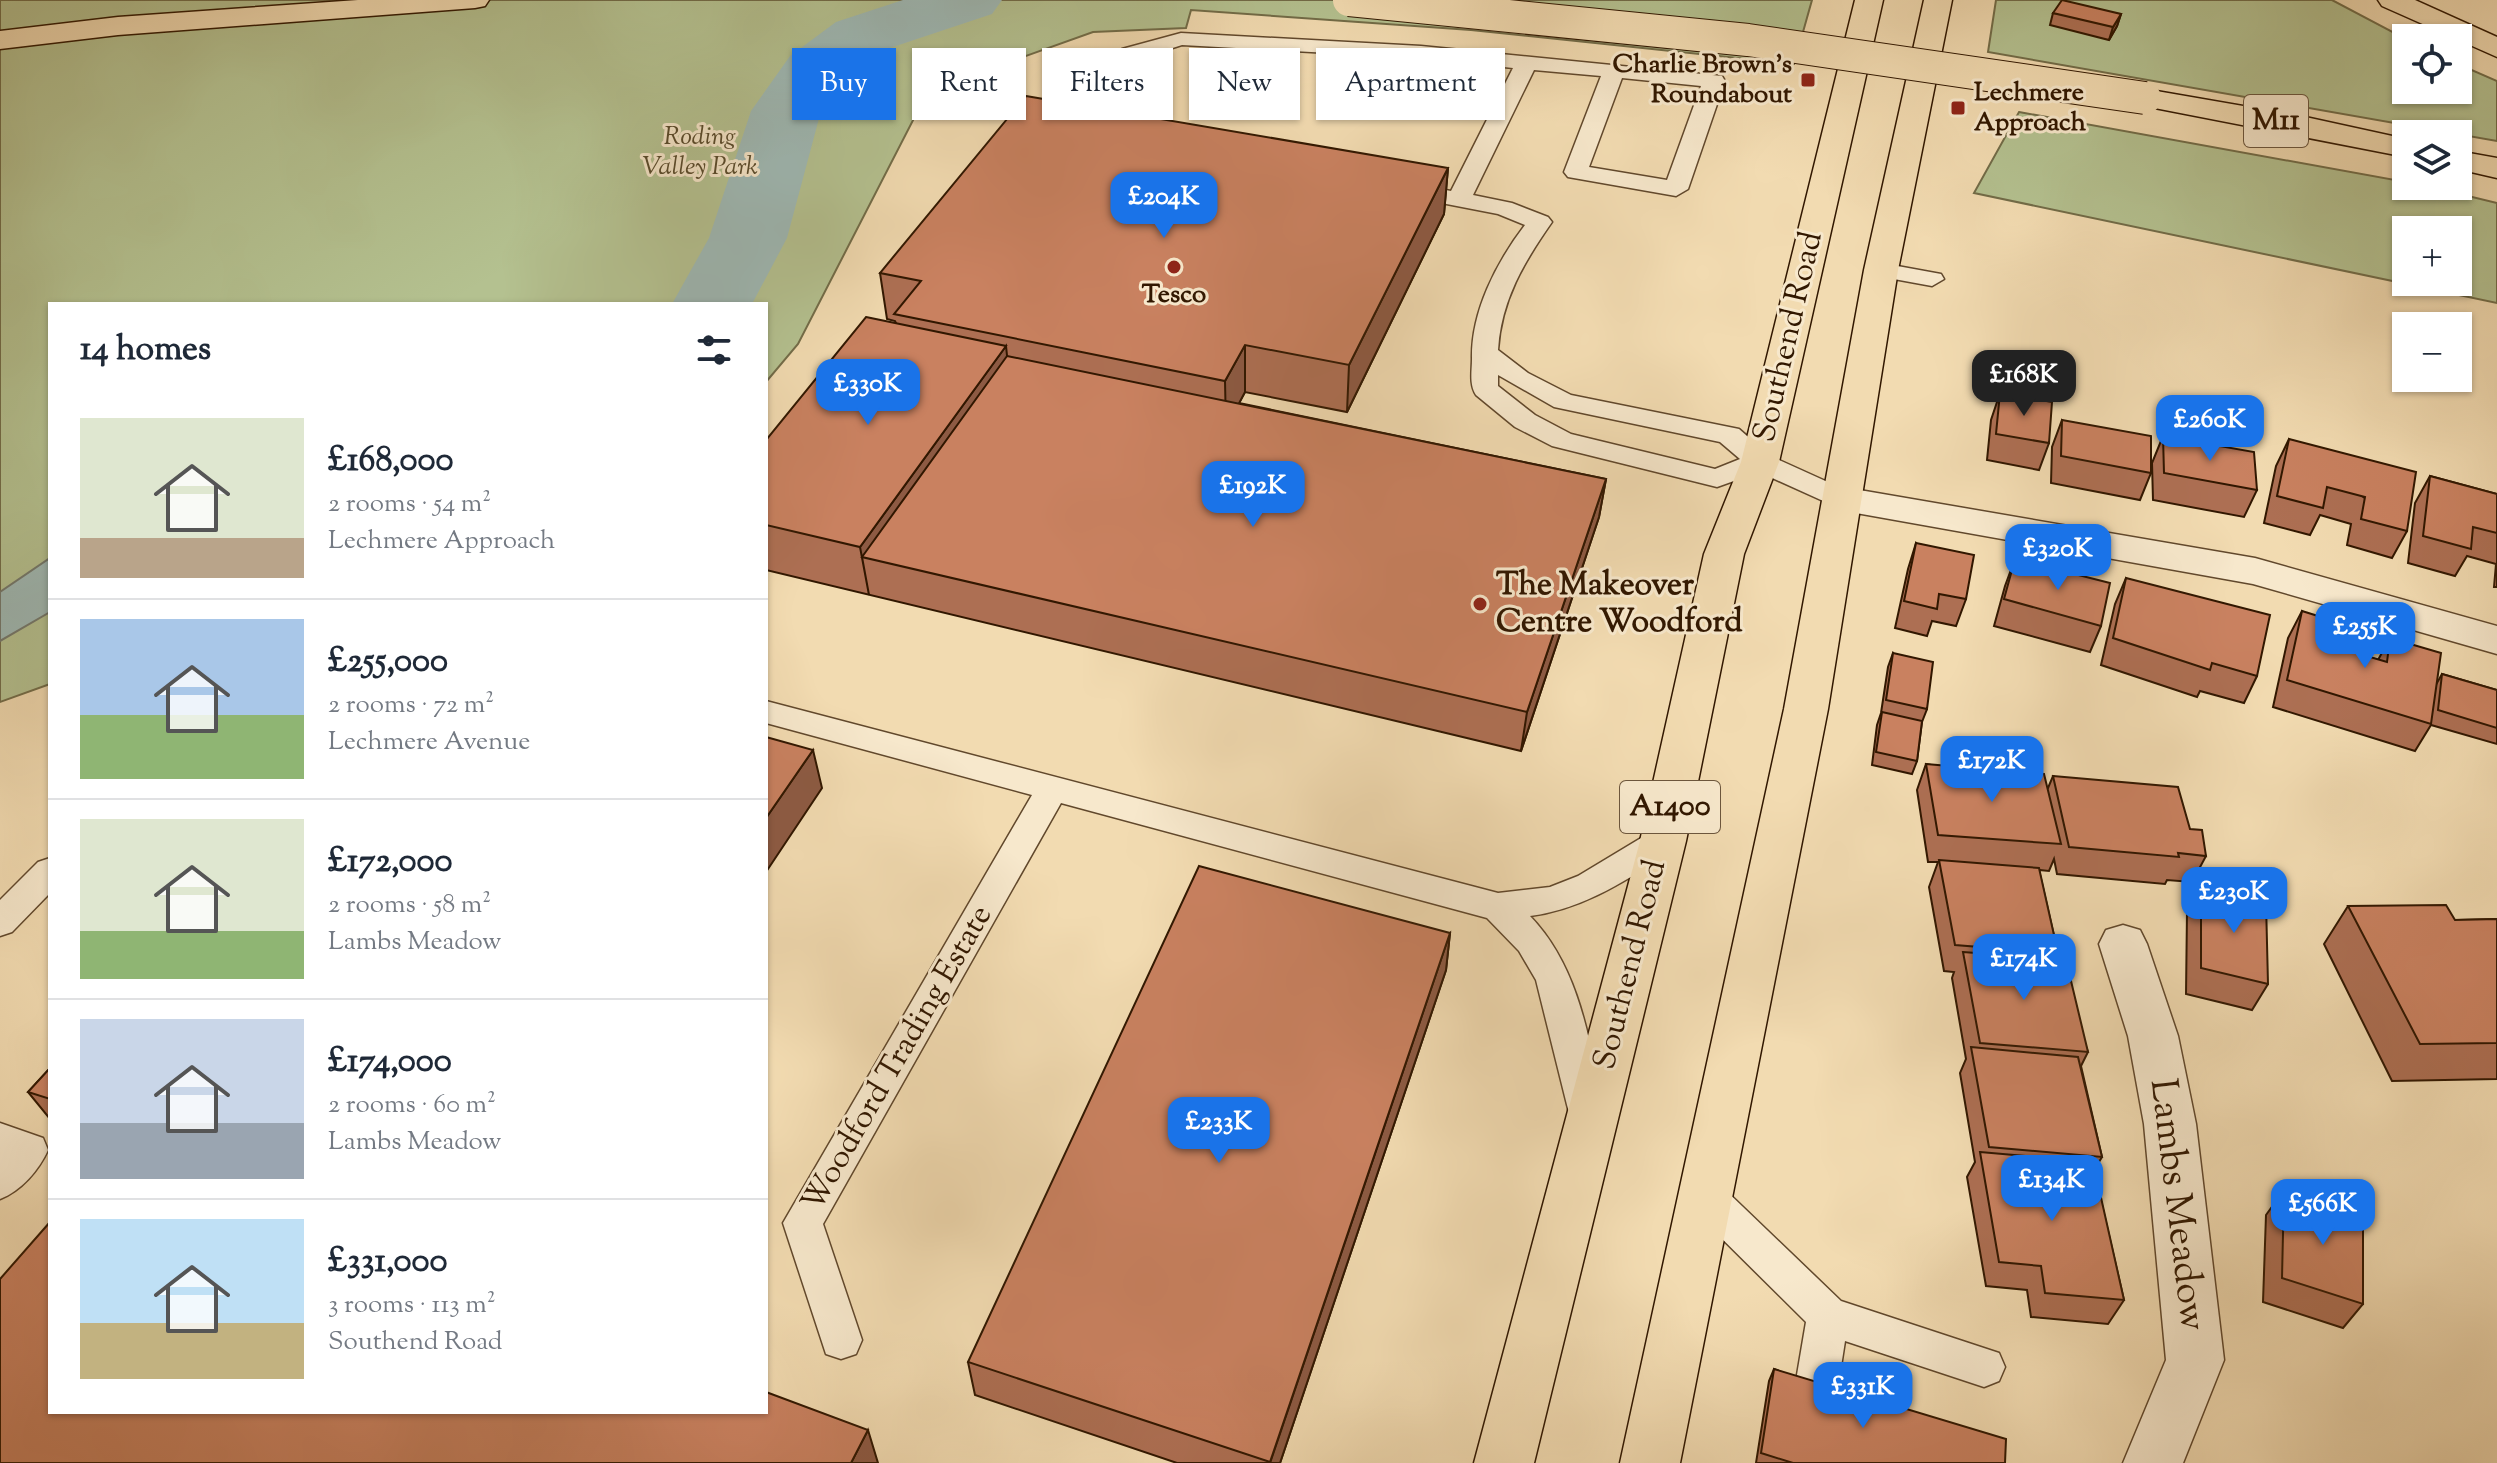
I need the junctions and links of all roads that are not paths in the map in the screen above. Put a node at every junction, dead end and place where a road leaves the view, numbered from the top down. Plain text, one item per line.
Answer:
1 (475, 0) edge
2 (1349, 0) edge
3 (1869, 0) edge
4 (1938, 0) edge
5 (2402, 6) edge
6 (0, 40) edge
7 (2497, 48) edge
8 (1527, 61) junction
9 (1614, 70) junction
10 (1100, 136) edge
11 (2392, 145) edge
12 (2472, 163) edge
13 (2497, 168) edge
14 (1375, 184) edge
15 (1459, 199) junction
16 (1881, 270) junction
17 (1932, 279) dead end
18 (1482, 350) junction
19 (1760, 462) junction
20 (1842, 499) junction
21 (2497, 640) edge
22 (768, 713) edge
23 (1053, 788) junction
24 (1663, 841) junction
25 (48, 873) edge
26 (1498, 907) junction
27 (0, 922) edge
28 (2123, 944) dead end
29 (1589, 1131) junction
30 (0, 1140) edge
31 (0, 1182) edge
32 (1704, 1195) junction
33 (1828, 1316) junction
34 (841, 1340) dead end
35 (1984, 1367) dead end
36 (1504, 1463) edge
37 (1650, 1463) edge
38 (1804, 1463) edge
39 (2153, 1463) edge

1 - 6 highway
2 - 11 highway, M11, bridge
3 - 19 highway, Southend Road / A1400
4 - 16 highway
5 - 7 highway
8 - 9 lane
8 - 10 lane
8 - 15 lane
9 - 9 lane
12 - 13 highway
14 - 15 lane
15 - 18 lane
16 - 17 lane
16 - 20 highway
18 - 19 lane
18 - 19 lane
19 - 20 lane
19 - 24 highway, Southend Road / A1400
20 - 21 street
20 - 32 highway
22 - 23 lane
23 - 26 lane
23 - 34 lane, Woodford Trading Estate
24 - 26 lane
24 - 29 highway, Southend Road / A1400
25 - 27 lane
26 - 29 lane
28 - 39 street, Lambs Meadow
29 - 36 highway, Southend Road / A1400
30 - 31 lane
32 - 33 lane
32 - 37 highway
33 - 35 lane
33 - 38 lane

